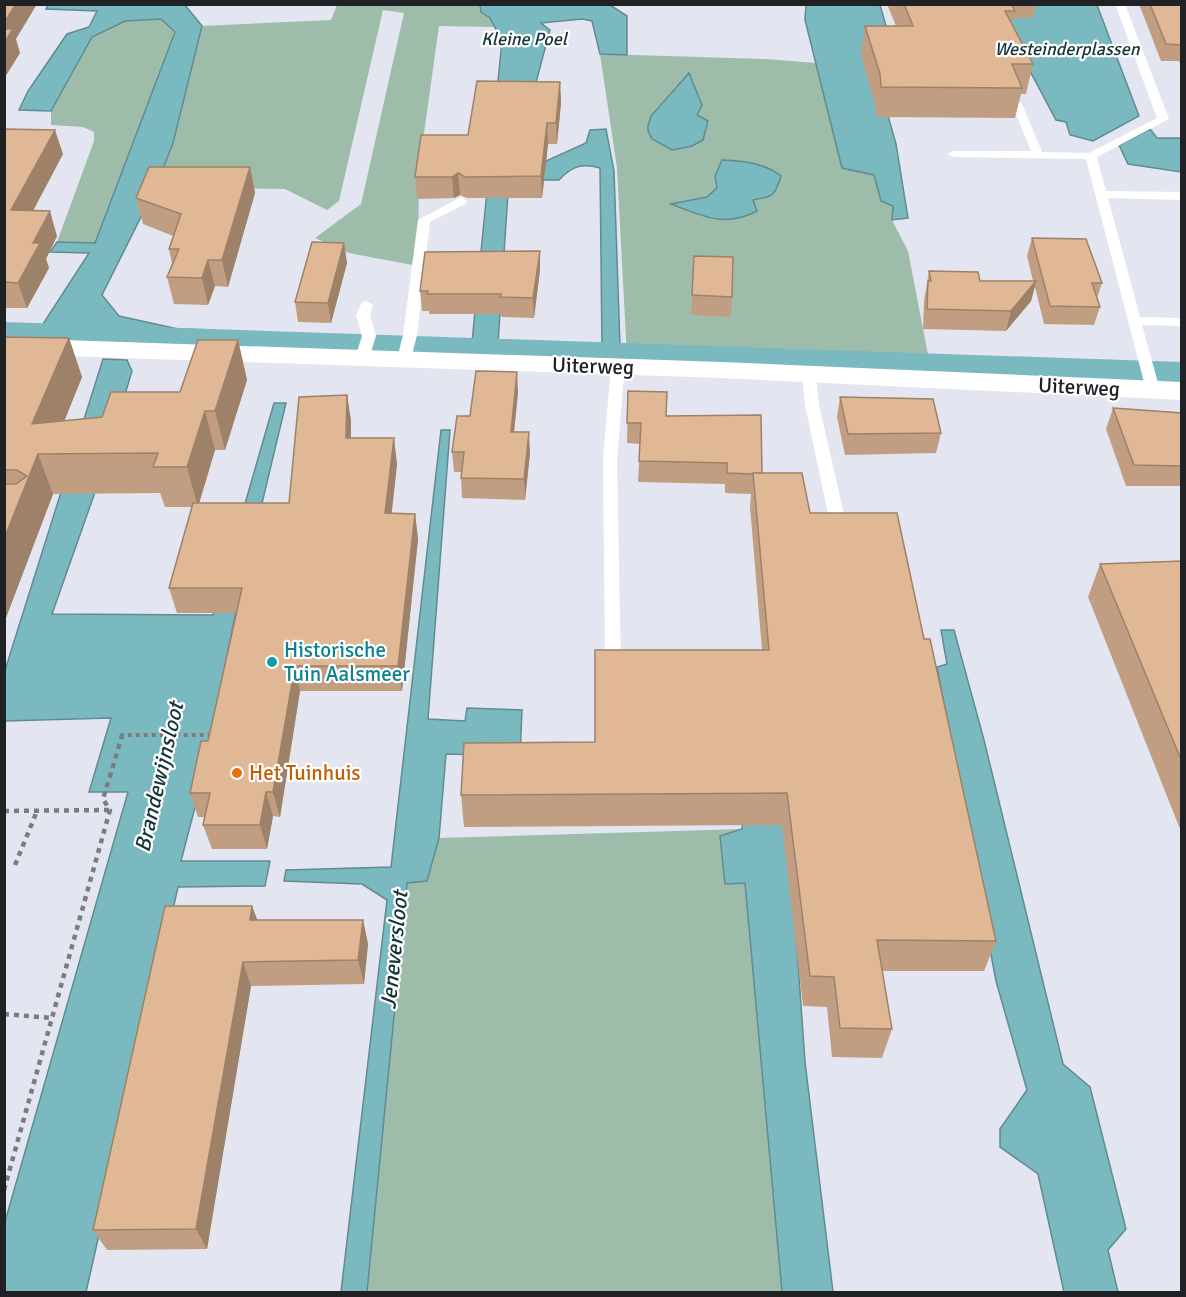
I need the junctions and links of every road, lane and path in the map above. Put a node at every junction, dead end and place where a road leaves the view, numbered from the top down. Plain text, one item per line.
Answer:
1 (1119, 4) edge
2 (1017, 104) edge
3 (953, 154) dead end
4 (1038, 154) junction
5 (1091, 156) junction
6 (1101, 194) junction
7 (1182, 196) edge
8 (460, 201) dead end
9 (367, 305) dead end
10 (1135, 321) junction
11 (1182, 322) edge
12 (4, 346) edge
13 (366, 347) junction
14 (407, 348) junction
15 (618, 366) junction
16 (809, 374) junction
17 (1152, 385) junction
18 (1182, 391) edge
19 (838, 523) edge
20 (614, 668) edge
21 (220, 735) edge
22 (110, 810) junction
23 (4, 811) edge
24 (37, 811) junction
25 (15, 865) dead end
26 (4, 1014) edge
27 (52, 1018) junction
28 (4, 1190) edge

1 - 5 lane
2 - 4 lane
3 - 4 lane
4 - 5 lane
5 - 6 lane
6 - 7 lane
6 - 10 lane
8 - 14 lane
9 - 13 lane
10 - 11 lane
10 - 17 lane
12 - 13 street, Uiterweg
13 - 14 street, Uiterweg
14 - 15 street, Uiterweg
15 - 16 street, Uiterweg
15 - 20 lane
16 - 17 street, Uiterweg
16 - 19 lane
17 - 18 street, Uiterweg
21 - 22 path
22 - 24 path
22 - 27 path
23 - 24 path
24 - 25 path
26 - 27 path
27 - 28 path

